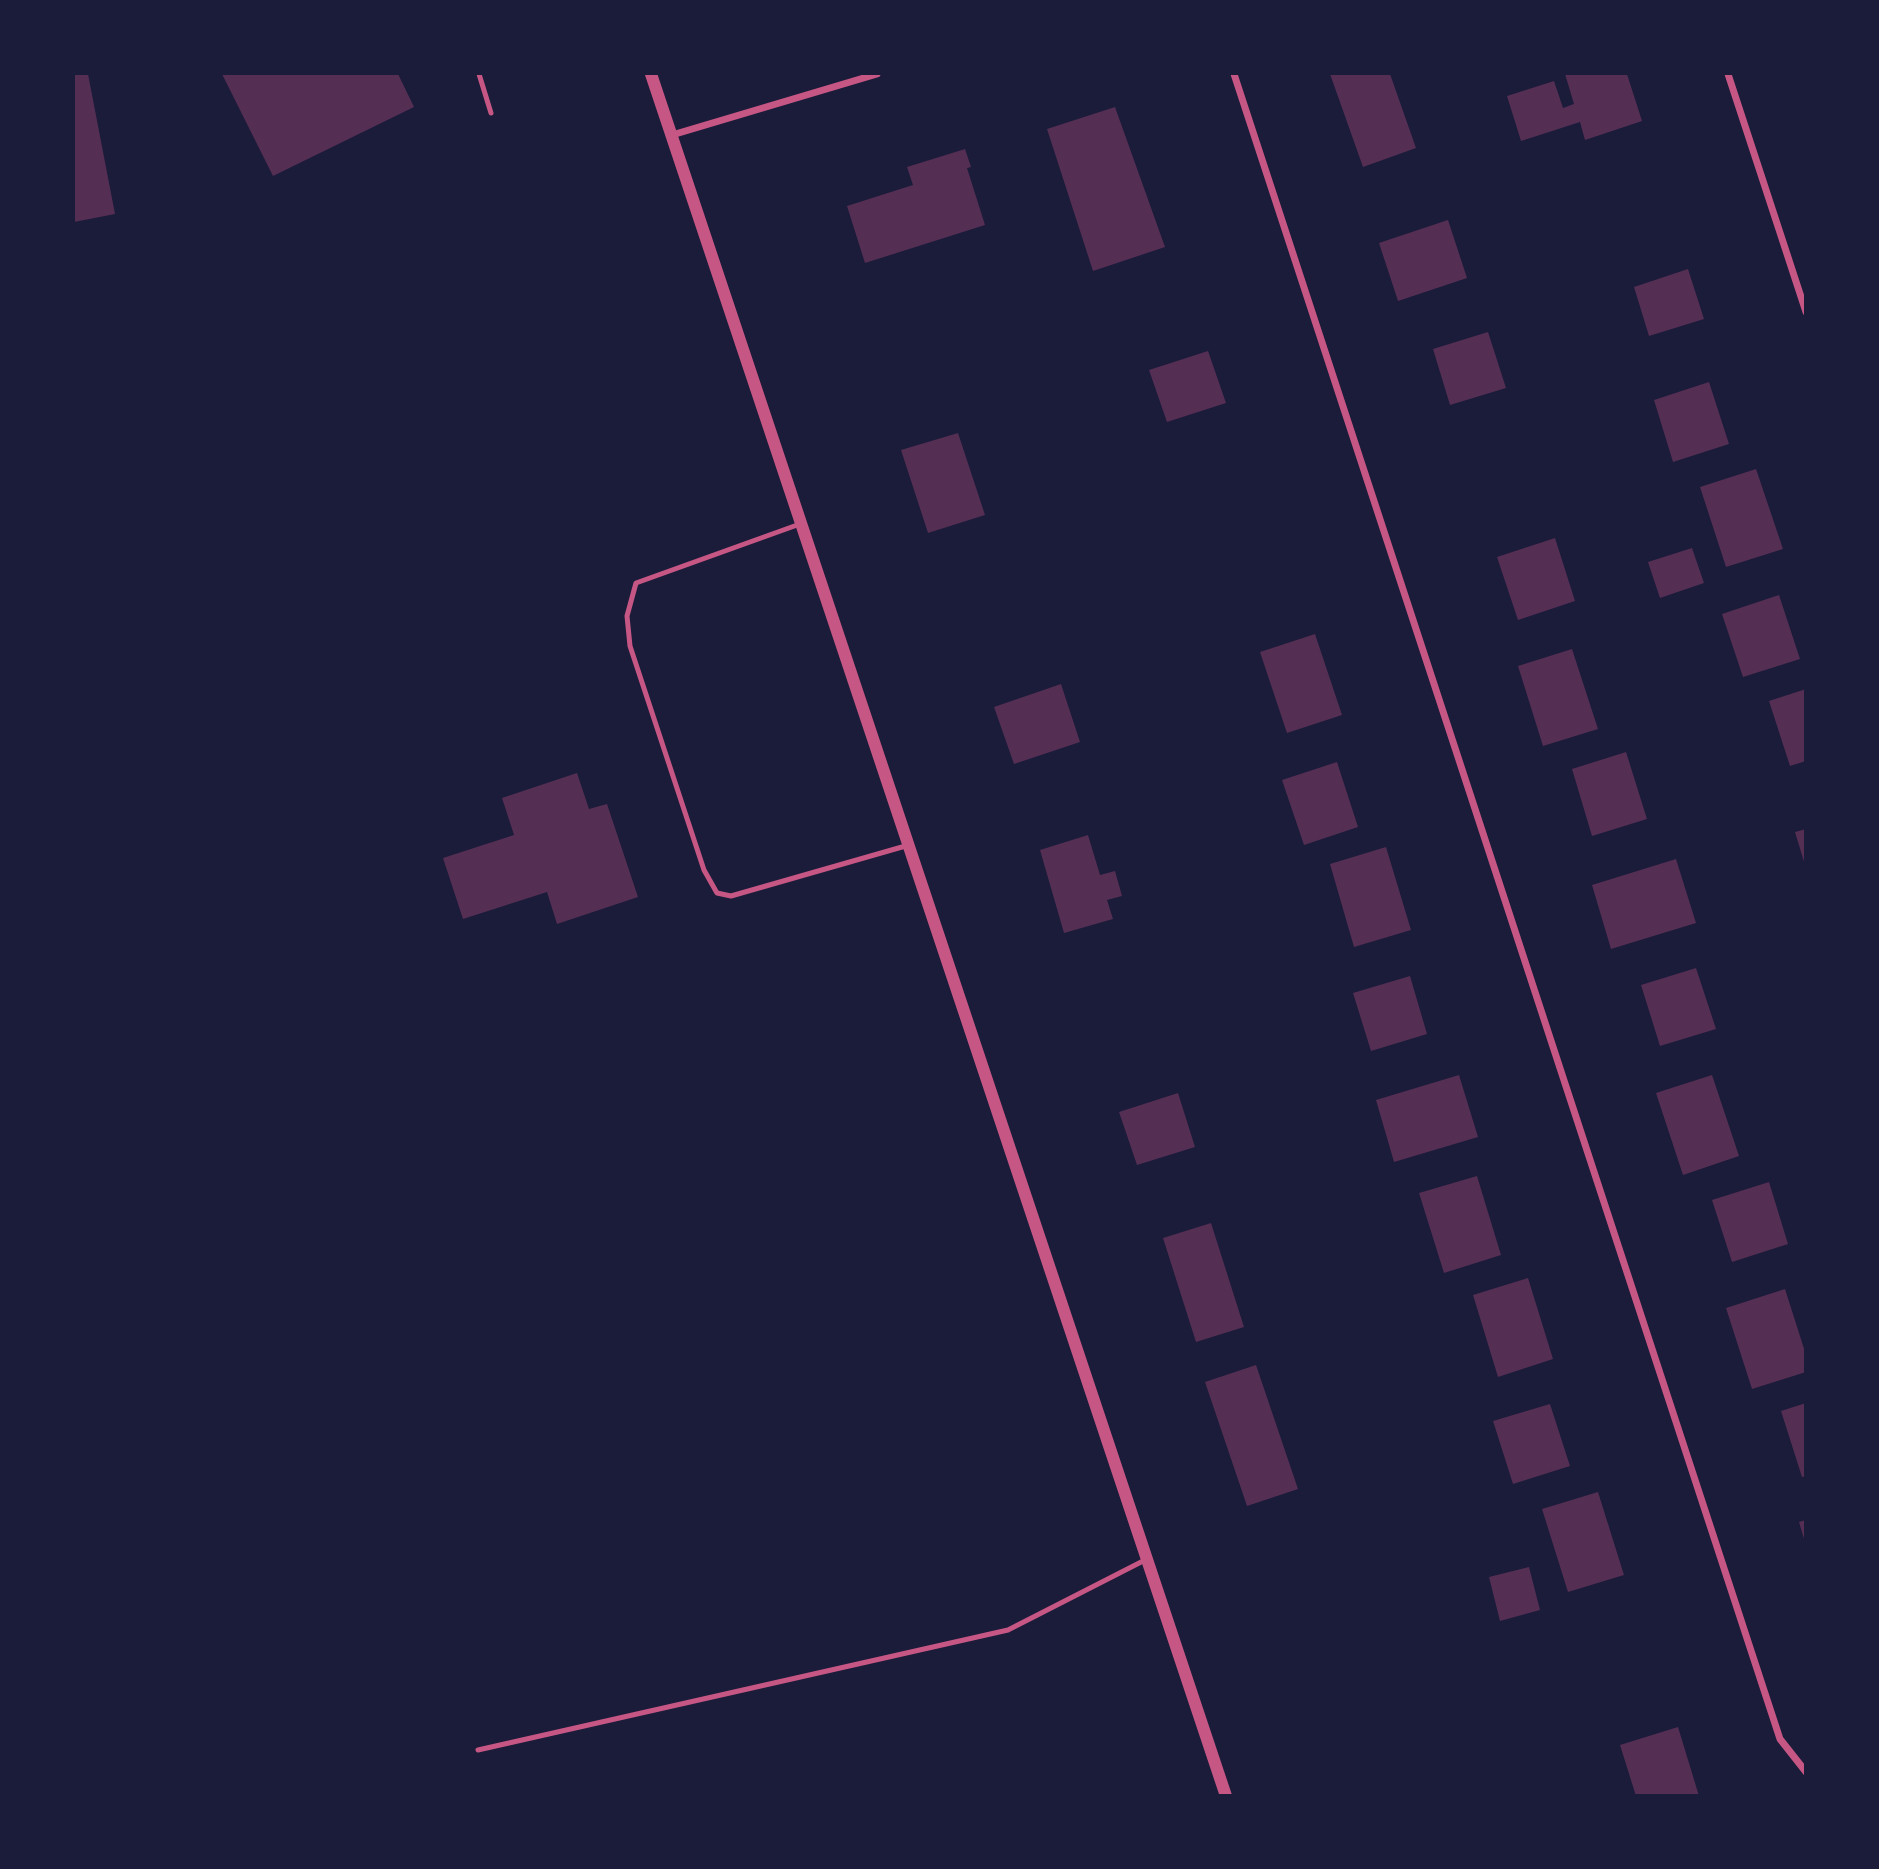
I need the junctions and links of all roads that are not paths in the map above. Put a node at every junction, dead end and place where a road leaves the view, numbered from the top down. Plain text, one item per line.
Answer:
1 (479, 74) edge
2 (651, 74) edge
3 (877, 74) edge
4 (1234, 74) edge
5 (1728, 74) edge
6 (491, 113) dead end
7 (672, 135) junction
8 (1805, 312) edge
9 (802, 524) junction
10 (909, 845) junction
11 (1147, 1559) junction
12 (478, 1750) dead end
13 (1805, 1772) edge
14 (1226, 1796) edge

1 - 6 lane
2 - 7 street
3 - 7 street
4 - 13 street
5 - 8 street
7 - 9 street
9 - 10 street
9 - 10 lane
10 - 11 street
11 - 12 lane
11 - 14 street

